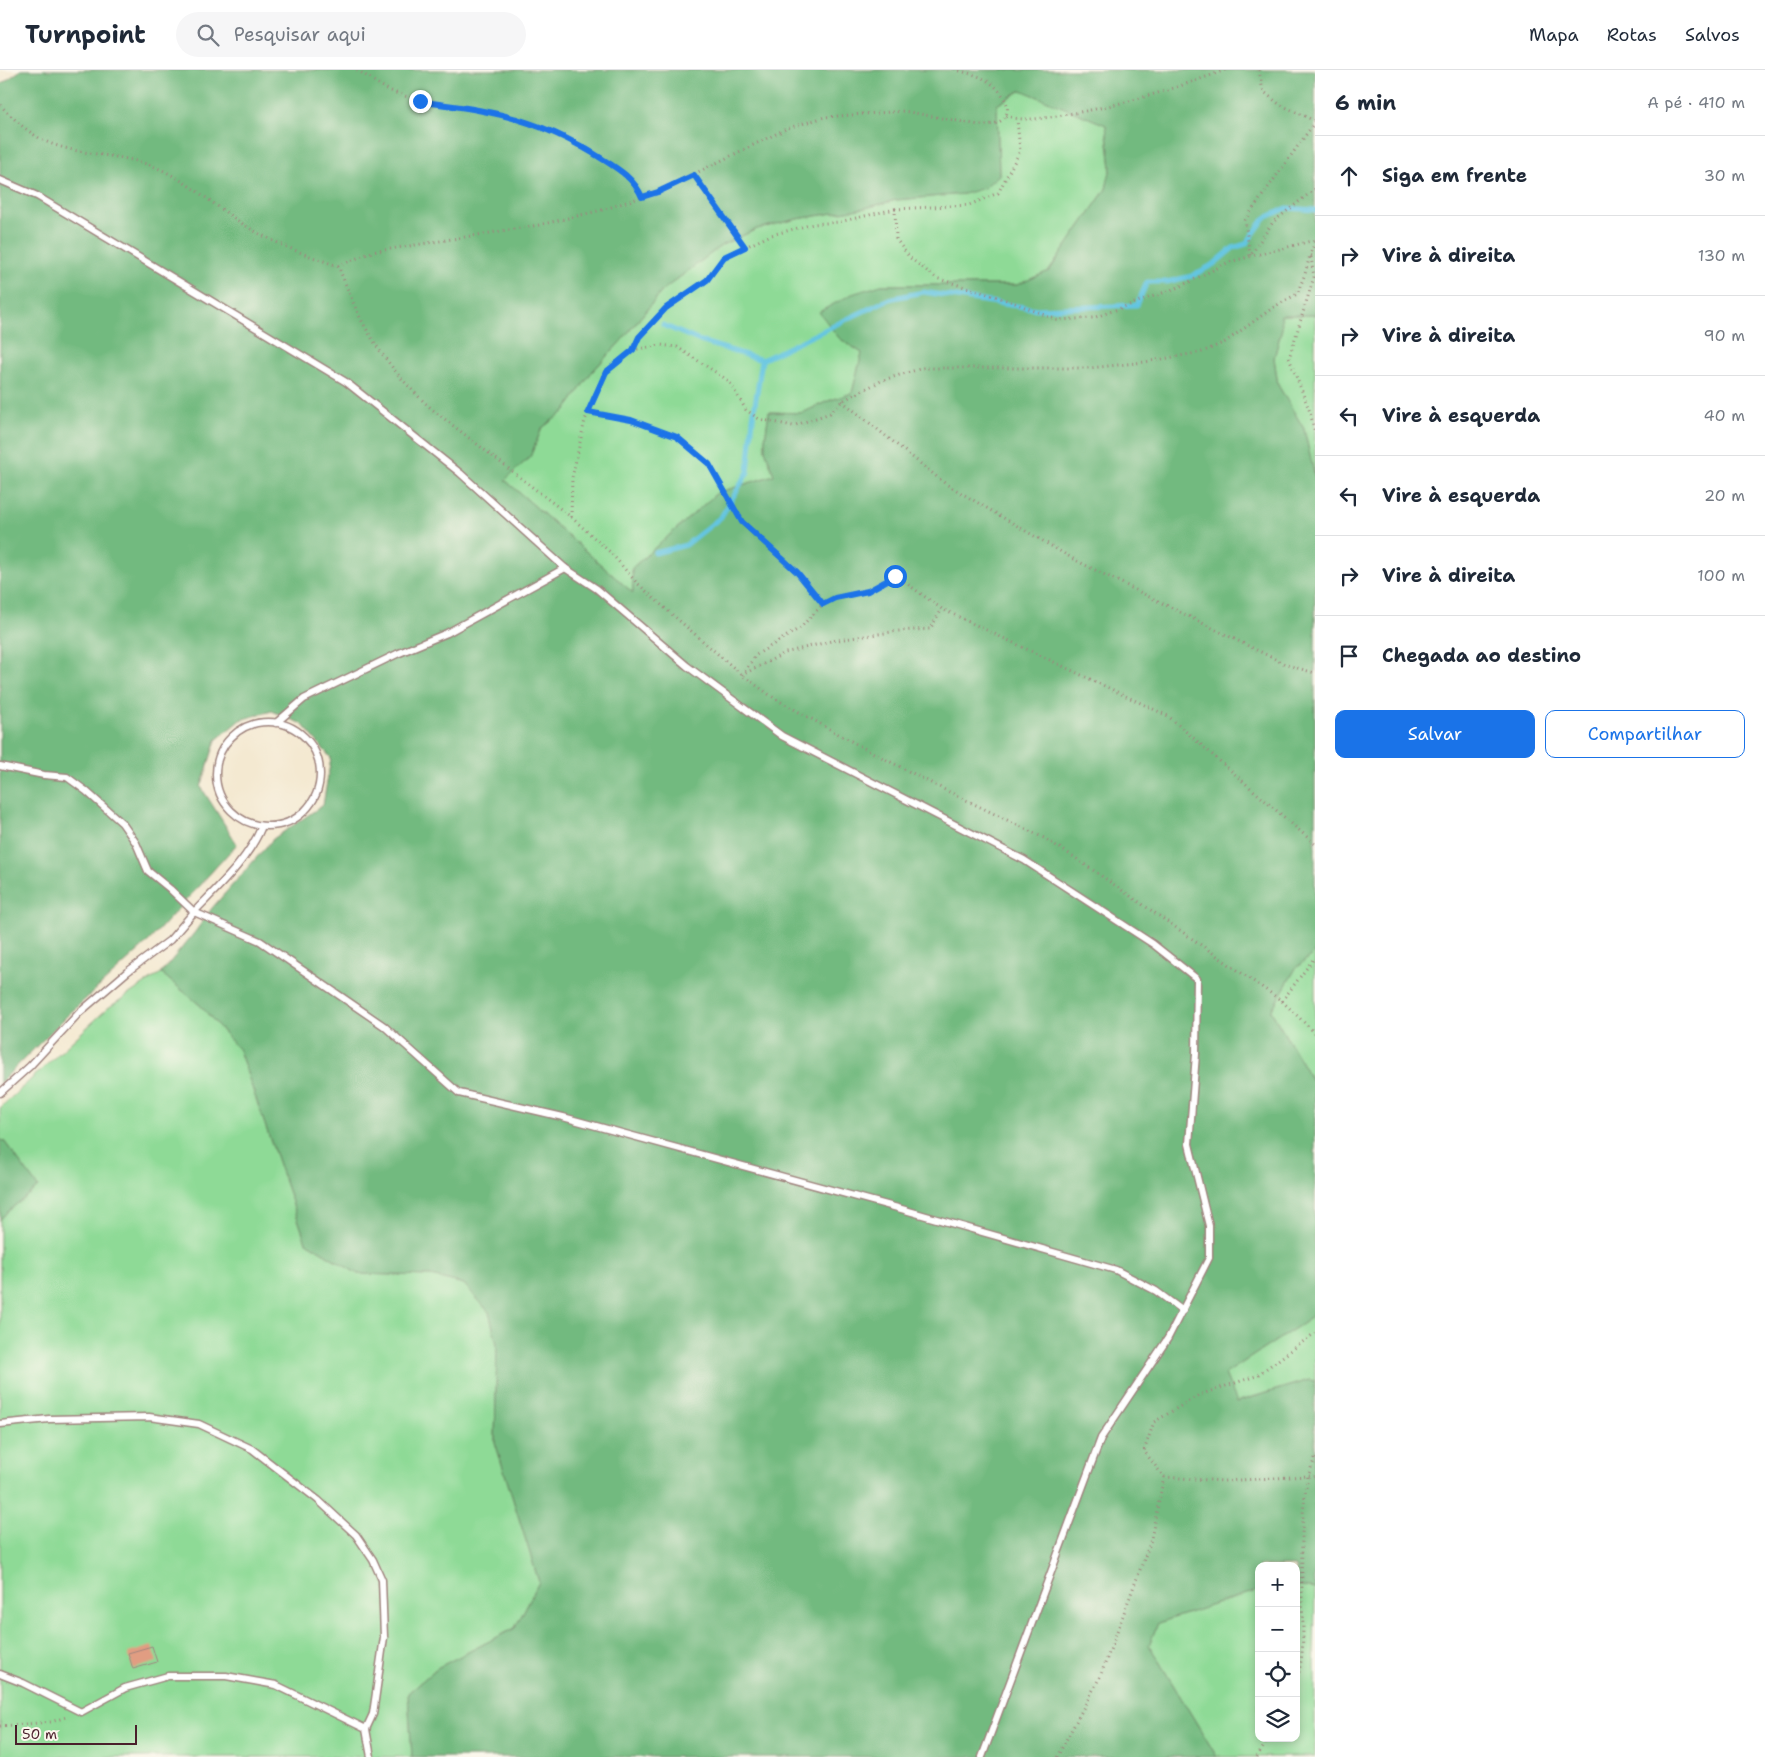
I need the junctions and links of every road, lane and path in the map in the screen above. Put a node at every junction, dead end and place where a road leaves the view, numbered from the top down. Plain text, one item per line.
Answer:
1 (357, 70) edge
2 (956, 70) edge
3 (1225, 70) edge
4 (1259, 70) edge
5 (0, 106) edge
6 (1006, 116) junction
7 (1017, 119) junction
8 (1315, 121) edge
9 (694, 175) junction
10 (0, 180) edge
11 (1315, 189) edge
12 (642, 197) junction
13 (895, 209) junction
14 (1315, 241) edge
15 (745, 247) junction
16 (1310, 255) junction
17 (1250, 256) junction
18 (1315, 256) edge
19 (338, 266) junction
20 (633, 350) junction
21 (842, 401) junction
22 (588, 412) junction
23 (1315, 433) edge
24 (571, 517) junction
25 (565, 568) junction
26 (823, 604) junction
27 (942, 609) junction
28 (1315, 673) edge
29 (742, 675) junction
30 (276, 722) junction
31 (0, 766) edge
32 (262, 826) junction
33 (1315, 844) edge
34 (194, 912) junction
35 (1315, 957) edge
36 (1282, 1001) junction
37 (1315, 1033) edge
38 (0, 1093) edge
39 (1182, 1311) junction
40 (1315, 1333) edge
41 (0, 1424) edge
42 (1315, 1458) edge
43 (1308, 1476) junction
44 (1164, 1477) junction
45 (1315, 1477) edge
46 (1300, 1670) edge
47 (0, 1674) edge
48 (81, 1712) junction
49 (0, 1726) edge
50 (366, 1729) junction
51 (1267, 1742) edge
52 (371, 1757) edge
53 (982, 1757) edge
54 (1057, 1757) edge
55 (1258, 1757) edge

1 - 12 path
2 - 6 path
3 - 7 path
4 - 8 path
5 - 19 path
6 - 7 path
6 - 9 path
7 - 13 path
8 - 17 path
9 - 12 path
9 - 15 path
10 - 25 lane
11 - 17 path
12 - 19 path
13 - 15 path
13 - 17 path
14 - 16 path
14 - 17 path
15 - 20 path
16 - 18 path
16 - 21 path
16 - 23 path
19 - 24 path
20 - 21 path
20 - 22 path
21 - 28 path
22 - 24 path
22 - 26 path
24 - 29 path
25 - 30 lane
25 - 39 lane
26 - 27 path
26 - 29 path
27 - 29 path
27 - 33 path
29 - 36 path
30 - 32 lane
30 - 32 lane
31 - 34 lane
32 - 34 lane
34 - 38 lane
34 - 39 lane
35 - 36 path
36 - 37 path
39 - 53 lane
40 - 44 path
41 - 50 lane
42 - 43 path
43 - 44 path
43 - 45 path
43 - 46 path
44 - 54 path
47 - 48 lane
48 - 49 path
48 - 50 lane
50 - 52 lane
51 - 55 path

